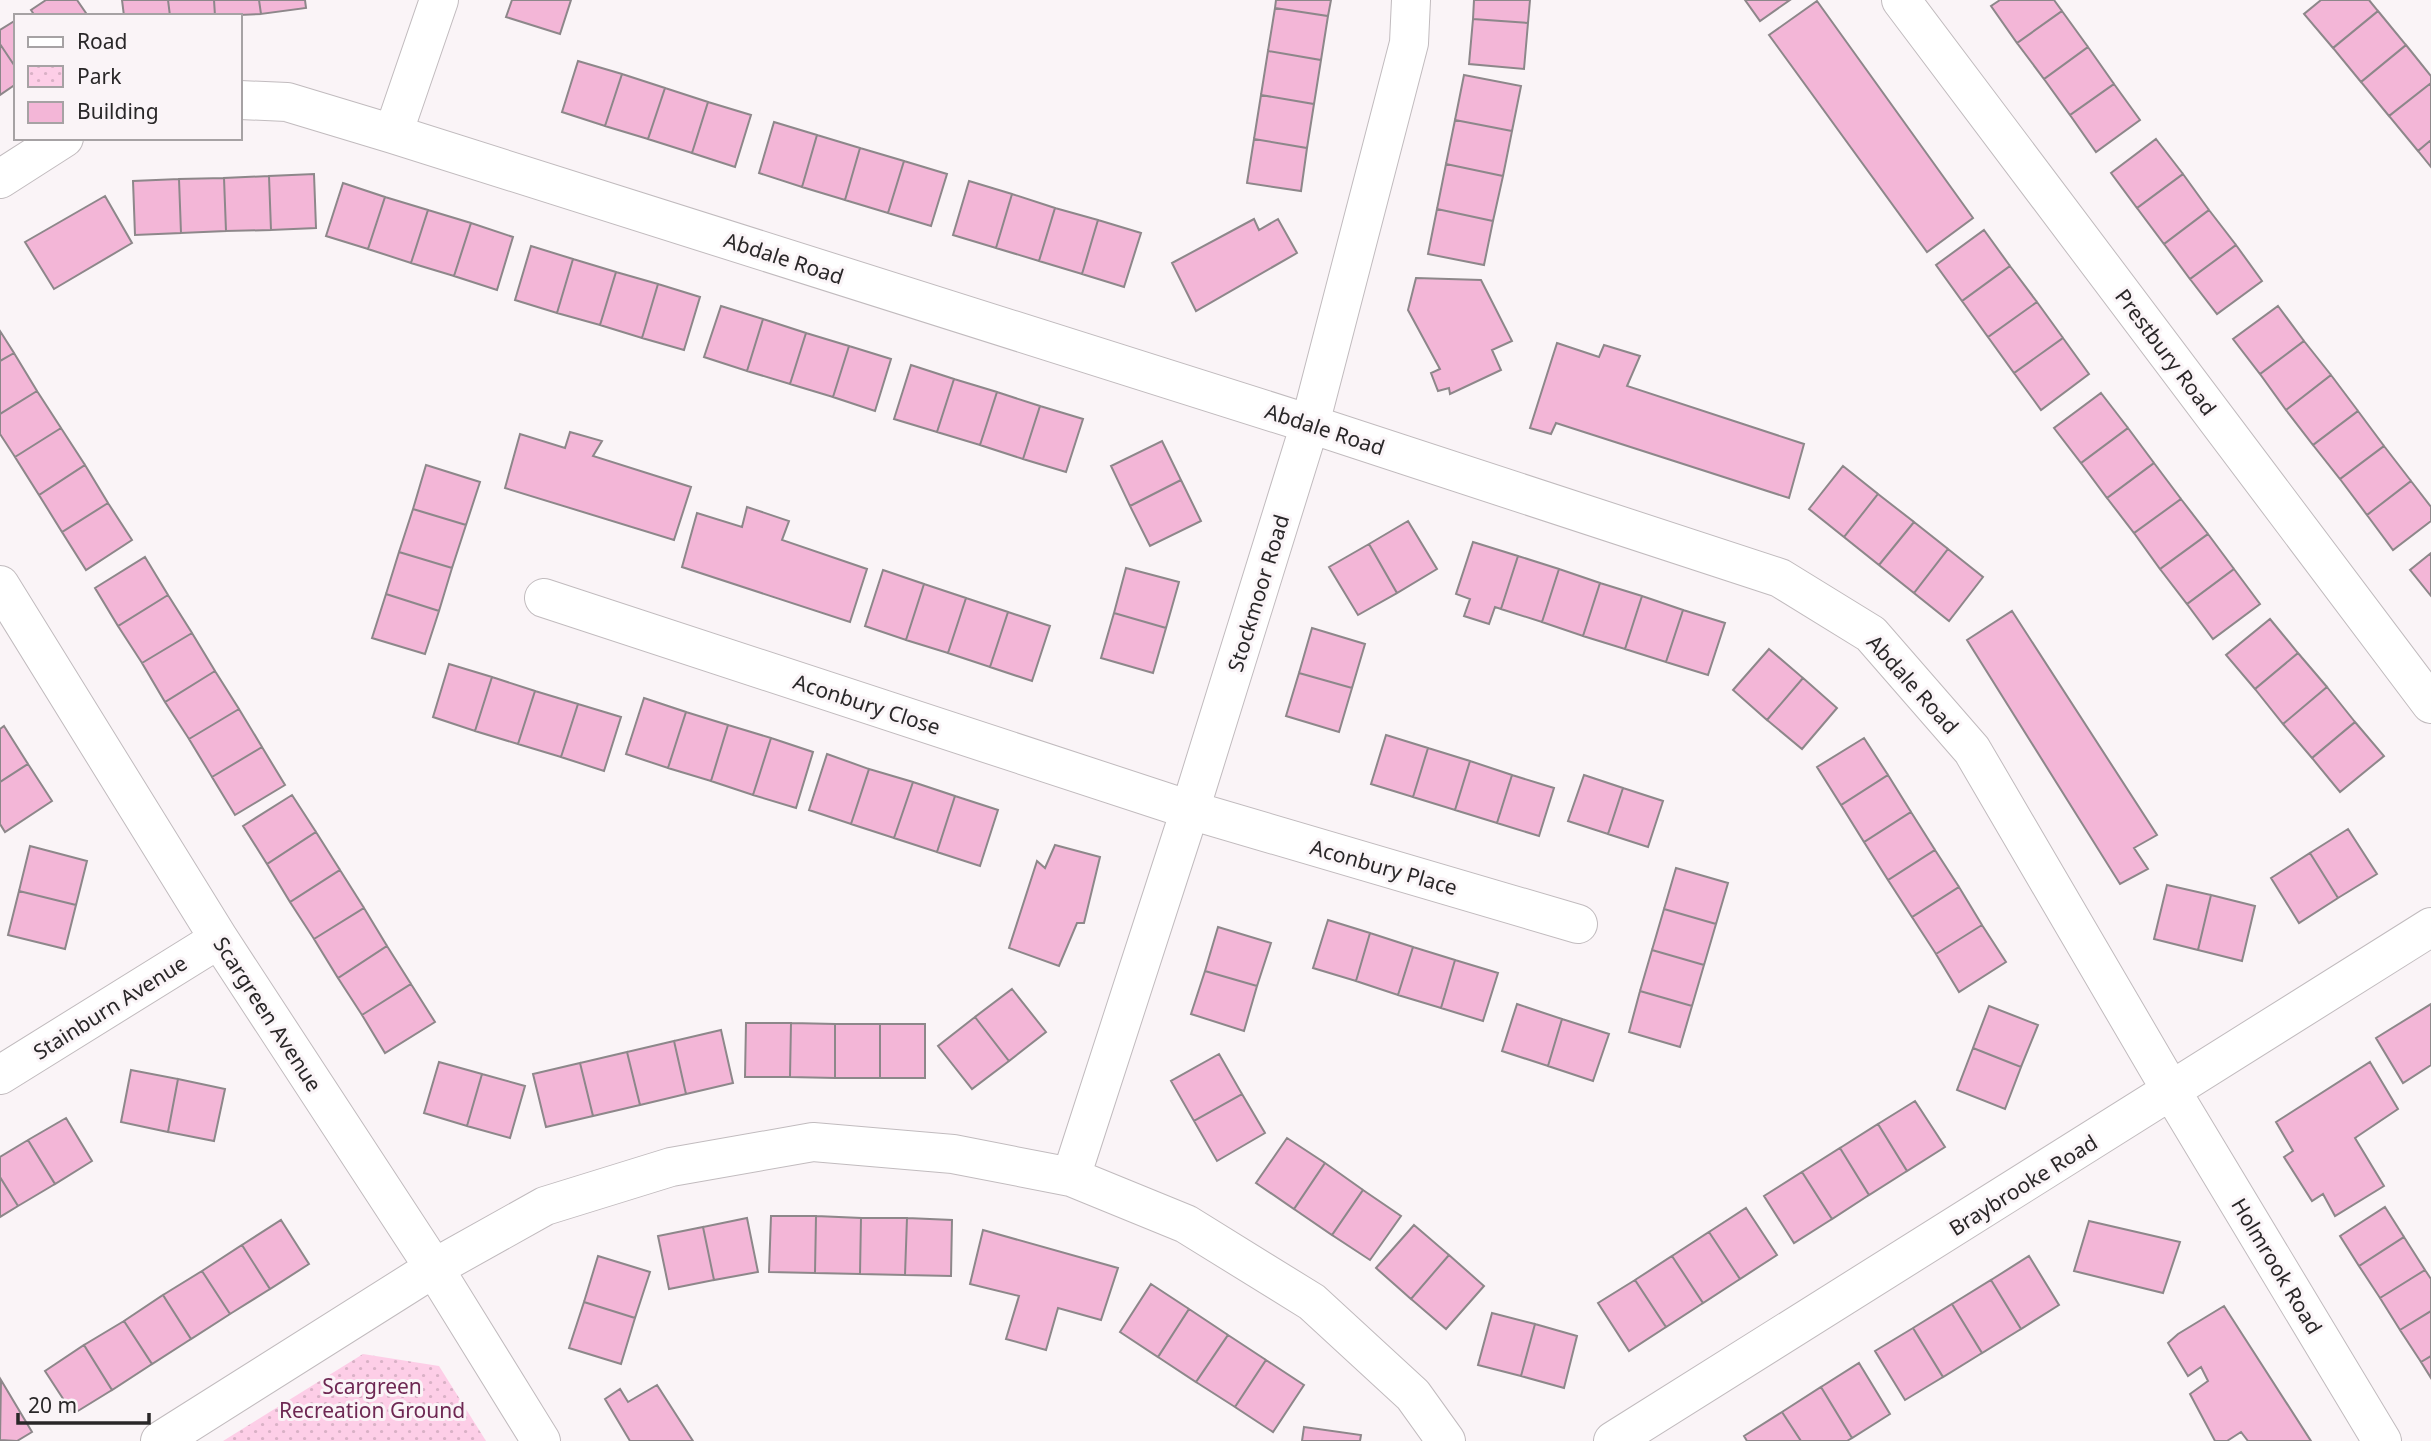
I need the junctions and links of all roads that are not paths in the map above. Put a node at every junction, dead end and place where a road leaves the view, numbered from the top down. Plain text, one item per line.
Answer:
1 (439, 0) edge
2 (1411, 0) edge
3 (1901, 0) edge
4 (242, 100) edge
5 (393, 134) junction
6 (61, 140) edge
7 (0, 179) edge
8 (1310, 424) junction
9 (0, 585) edge
10 (544, 598) dead end
11 (2431, 704) edge
12 (1190, 810) junction
13 (1578, 924) dead end
14 (2431, 927) edge
15 (219, 939) junction
16 (0, 1075) edge
17 (2172, 1091) junction
18 (1071, 1177) junction
19 (433, 1268) junction
20 (160, 1441) edge
21 (541, 1441) edge
22 (1446, 1441) edge
23 (1613, 1441) edge
24 (2382, 1441) edge

1 - 5 street
2 - 8 street, Stockmoor Road
3 - 11 street, Prestbury Road
4 - 5 street, Abdale Road
5 - 8 street, Abdale Road
6 - 7 street
8 - 12 street, Stockmoor Road
8 - 17 street, Abdale Road
9 - 15 street, Scargreen Avenue
10 - 12 street, Aconbury Close
12 - 13 street, Aconbury Place
12 - 18 street, Stockmoor Road
14 - 17 street, Braybrooke Road
15 - 16 street, Stainburn Avenue
15 - 19 street, Scargreen Avenue
17 - 23 street, Braybrooke Road
17 - 24 street, Holmrook Road
18 - 19 street
18 - 22 street
19 - 20 street
19 - 21 street, Scargreen Avenue

